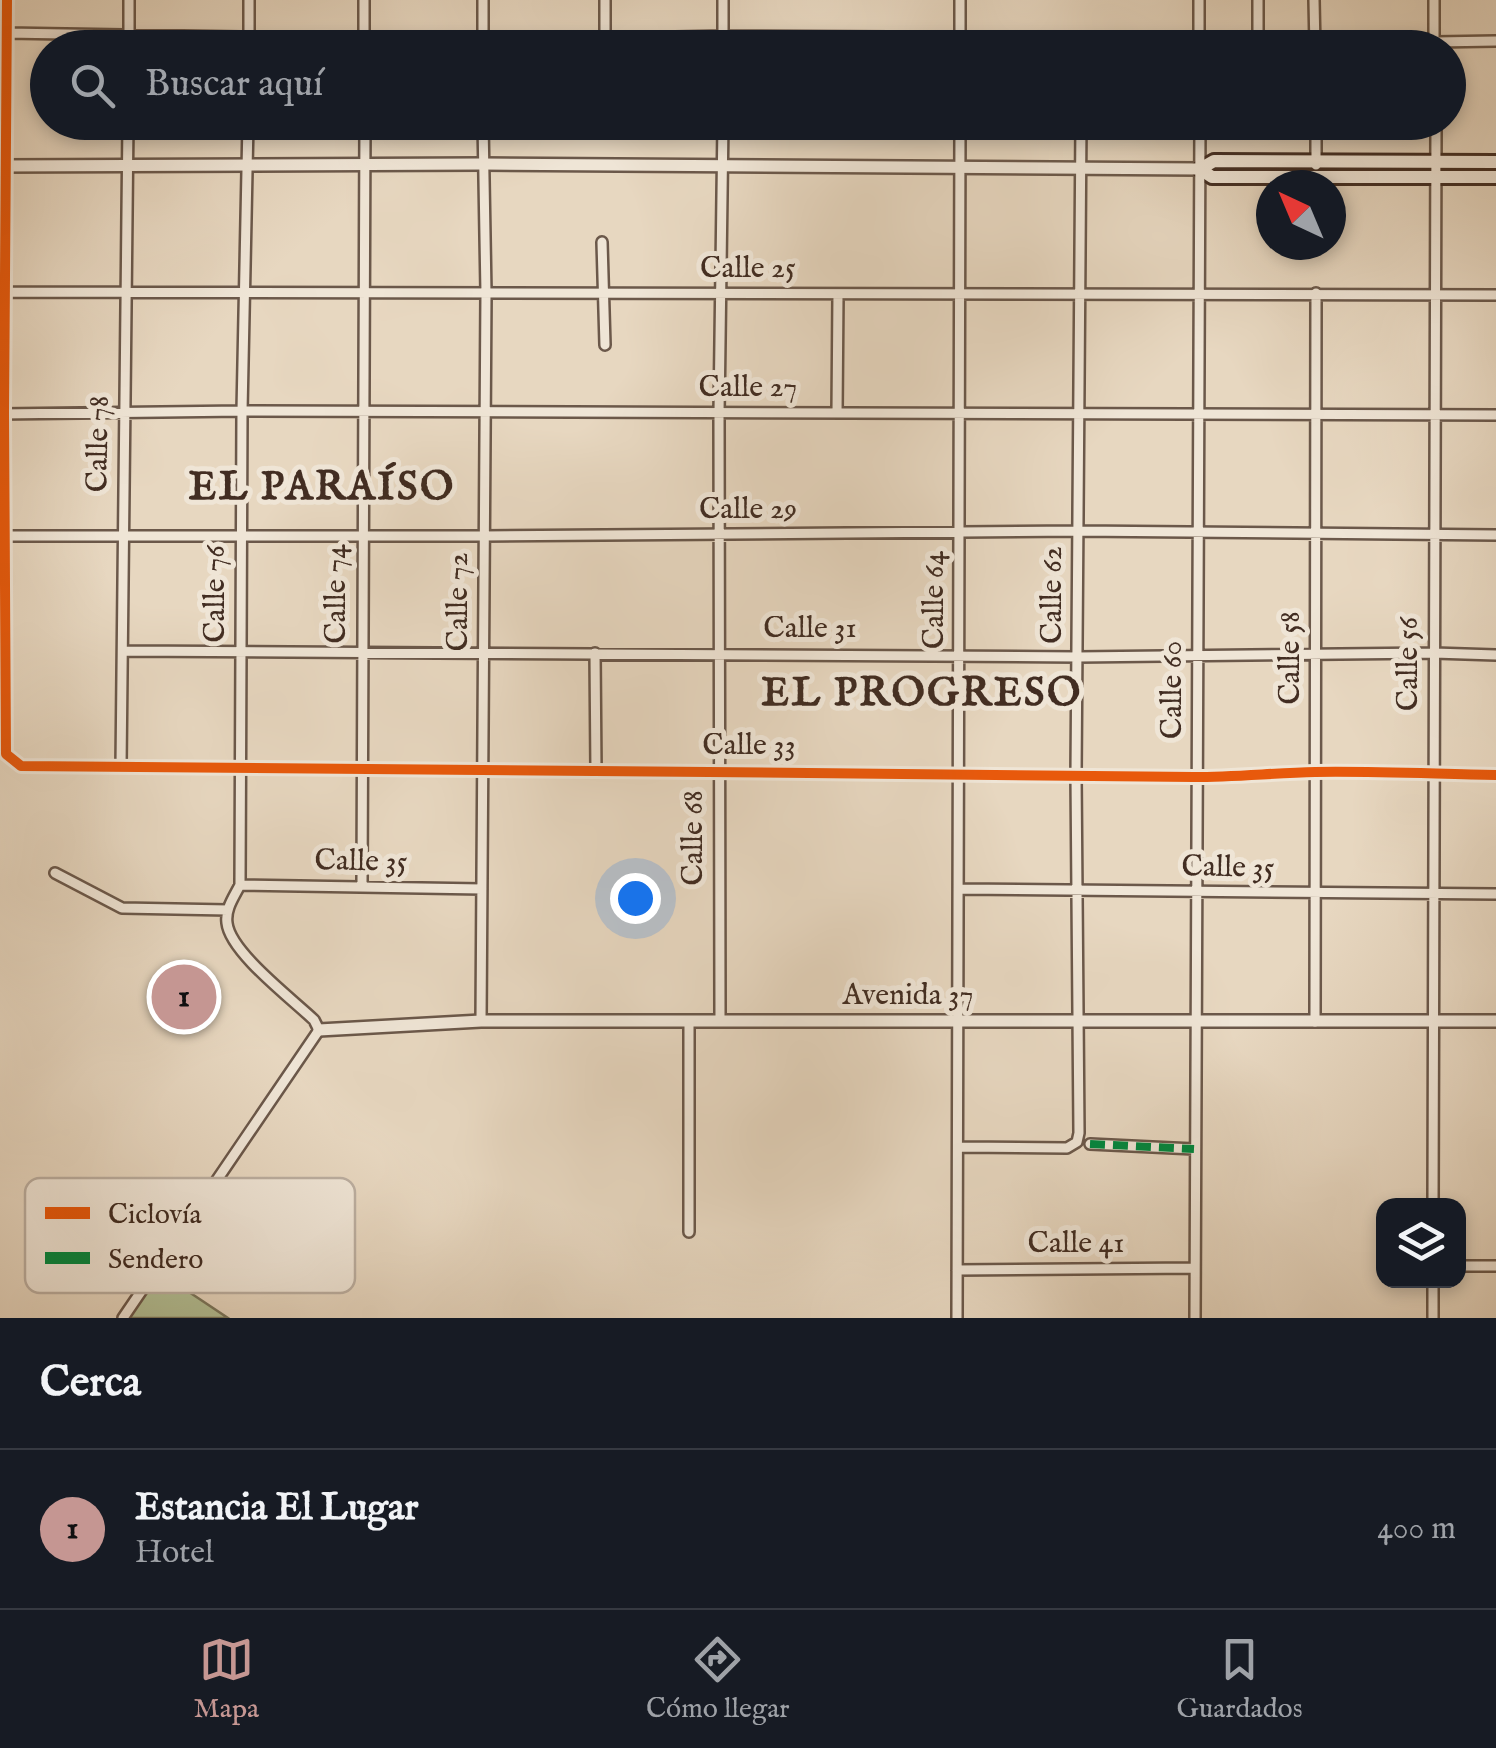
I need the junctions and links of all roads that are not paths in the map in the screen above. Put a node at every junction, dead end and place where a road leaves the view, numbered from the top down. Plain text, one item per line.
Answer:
1 (7, 0) edge
2 (129, 0) edge
3 (250, 0) edge
4 (364, 0) edge
5 (483, 0) edge
6 (605, 0) edge
7 (723, 0) edge
8 (960, 0) edge
9 (1200, 0) edge
10 (1258, 0) edge
11 (1314, 0) edge
12 (1434, 0) edge
13 (129, 30) edge
14 (250, 30) edge
15 (364, 30) edge
16 (483, 30) edge
17 (605, 30) edge
18 (723, 30) edge
19 (960, 30) edge
20 (1200, 30) edge
21 (1258, 30) edge
22 (1315, 30) edge
23 (1434, 30) edge
24 (7, 32) junction
25 (30, 32) edge
26 (1496, 42) edge
27 (1466, 43) edge
28 (128, 140) edge
29 (248, 140) edge
30 (365, 140) edge
31 (483, 140) edge
32 (723, 140) edge
33 (960, 140) edge
34 (1081, 140) edge
35 (1200, 140) edge
36 (1316, 140) edge
37 (1436, 140) edge
38 (1316, 161) junction
39 (1437, 162) junction
40 (1496, 162) edge
41 (483, 164) junction
42 (4, 166) edge
43 (128, 166) junction
44 (366, 166) junction
45 (960, 167) junction
46 (247, 168) junction
47 (723, 168) junction
48 (1081, 168) junction
49 (1200, 168) junction
50 (1317, 170) edge
51 (1256, 177) edge
52 (1346, 177) edge
53 (1496, 177) edge
54 (1437, 178) junction
55 (602, 242) dead end
56 (3, 292) edge
57 (126, 292) junction
58 (244, 292) junction
59 (366, 293) junction
60 (486, 293) junction
61 (604, 293) junction
62 (1316, 293) junction
63 (723, 294) junction
64 (838, 294) junction
65 (961, 294) junction
66 (1080, 294) junction
67 (1436, 295) junction
68 (1496, 295) edge
69 (1199, 296) junction
70 (605, 346) dead end
71 (242, 411) junction
72 (362, 411) junction
73 (486, 412) junction
74 (718, 412) junction
75 (124, 413) junction
76 (837, 413) junction
77 (2, 414) edge
78 (961, 414) junction
79 (1079, 414) junction
80 (1197, 414) junction
81 (1316, 414) junction
82 (1496, 415) edge
83 (1436, 416) junction
84 (1078, 531) junction
85 (1196, 532) junction
86 (1316, 532) junction
87 (960, 533) junction
88 (1436, 534) junction
89 (1496, 534) edge
90 (241, 535) junction
91 (2, 536) edge
92 (123, 536) junction
93 (362, 536) junction
94 (484, 536) junction
95 (720, 536) junction
96 (362, 650) junction
97 (124, 651) junction
98 (484, 651) junction
99 (241, 652) junction
100 (595, 653) junction
101 (1434, 653) junction
102 (719, 654) junction
103 (960, 655) junction
104 (1496, 655) edge
105 (1316, 656) junction
106 (1078, 657) junction
107 (1198, 657) junction
108 (240, 765) junction
109 (121, 766) junction
110 (362, 770) junction
111 (719, 770) junction
112 (482, 771) junction
113 (596, 772) junction
114 (1317, 772) junction
115 (959, 774) junction
116 (1076, 774) junction
117 (1434, 774) junction
118 (1496, 775) edge
119 (1198, 777) junction
120 (54, 873) dead end
121 (240, 886) junction
122 (362, 886) junction
123 (482, 889) junction
124 (959, 889) junction
125 (1076, 891) junction
126 (1196, 892) junction
127 (1434, 893) junction
128 (1314, 894) junction
129 (1496, 894) edge
130 (228, 910) junction
131 (720, 1020) junction
132 (1197, 1020) junction
133 (480, 1021) junction
134 (689, 1021) junction
135 (958, 1021) junction
136 (1076, 1021) junction
137 (1434, 1021) junction
138 (1496, 1021) edge
139 (1315, 1022) junction
140 (319, 1030) junction
141 (1090, 1144) dead end
142 (960, 1148) junction
143 (1194, 1149) junction
144 (218, 1178) edge
145 (1433, 1198) edge
146 (689, 1232) dead end
147 (1466, 1266) edge
148 (1496, 1266) edge
149 (1195, 1268) junction
150 (957, 1270) junction
151 (1433, 1288) edge
152 (139, 1293) edge
153 (122, 1318) edge
154 (957, 1318) edge
155 (1194, 1318) edge
156 (1433, 1318) edge

1 - 24 street
2 - 13 street
3 - 14 street
4 - 15 street
5 - 16 street
6 - 17 street
7 - 18 street
8 - 19 street
9 - 20 street
10 - 21 street
11 - 22 street
12 - 23 street
24 - 25 street
24 - 42 street
26 - 27 street
28 - 43 street, Calle 78
29 - 46 street, Calle 76
30 - 44 street, Calle 74
31 - 41 street, Calle 72
32 - 47 street, Calle 68
33 - 45 street, Calle 64
34 - 48 street, Calle 62
35 - 49 street, Calle 60
36 - 38 street
37 - 39 street, Calle 56
38 - 39 main road
38 - 49 main road
38 - 50 street
39 - 40 main road
39 - 54 street, Calle 56
41 - 44 street
41 - 47 street
41 - 60 street, Calle 72
42 - 43 street
42 - 56 street
43 - 46 street
43 - 57 street, Calle 78
44 - 46 street
44 - 59 street, Calle 74
45 - 47 street
45 - 48 street
45 - 65 street, Calle 64
46 - 58 street, Calle 76
47 - 63 street, Calle 68
48 - 49 street
48 - 66 street, Calle 62
49 - 51 main road
49 - 69 street, Calle 60
52 - 54 main road
53 - 54 main road
54 - 67 street, Calle 56
55 - 61 street
56 - 57 street, Calle 25
56 - 77 street
57 - 58 street, Calle 25
57 - 75 street, Calle 78
58 - 59 street, Calle 25
58 - 71 street, Calle 76
59 - 60 street, Calle 25
59 - 72 street, Calle 74
60 - 61 street, Calle 25
60 - 73 street, Calle 72
61 - 63 street, Calle 25
61 - 70 street
62 - 67 street, Calle 25
62 - 69 street, Calle 25
62 - 81 street, Calle 58
63 - 64 street, Calle 25
63 - 74 street, Calle 68
64 - 65 street, Calle 25
64 - 76 street
65 - 66 street, Calle 25
65 - 78 street, Calle 64
66 - 69 street, Calle 25
66 - 79 street, Calle 62
67 - 68 street, Calle 25
67 - 83 street, Calle 56
69 - 80 street, Calle 60
71 - 72 street, Calle 27
71 - 75 street, Calle 27
71 - 90 street, Calle 76
72 - 73 street, Calle 27
72 - 93 street, Calle 74
73 - 74 street, Calle 27
73 - 94 street, Calle 72
74 - 76 street, Calle 27
74 - 95 street, Calle 68
75 - 77 street, Calle 27
75 - 92 street, Calle 78
76 - 78 street, Calle 27
77 - 91 street
78 - 79 street, Calle 27
78 - 87 street, Calle 64
79 - 80 street, Calle 27
79 - 84 street, Calle 62
80 - 81 street, Calle 27
80 - 85 street, Calle 60
81 - 83 street, Calle 27
81 - 86 street, Calle 58
82 - 83 street, Calle 27
83 - 88 street, Calle 56
84 - 85 street, Calle 29
84 - 87 street, Calle 29
84 - 106 street, Calle 62
85 - 86 street, Calle 29
85 - 107 street, Calle 60
86 - 88 street, Calle 29
86 - 105 street, Calle 58
87 - 95 street, Calle 29
87 - 103 street, Calle 64
88 - 89 street, Calle 29
88 - 101 street, Calle 56
90 - 92 street, Calle 29
90 - 93 street, Calle 29
90 - 99 street, Calle 76
91 - 92 street, Calle 29
91 - 109 street, Calle 33
92 - 97 street, Calle 78
93 - 94 street, Calle 29
93 - 96 street, Calle 74
94 - 95 street, Calle 29
94 - 98 street, Calle 72
95 - 102 street, Calle 68
96 - 98 street, Calle 31
96 - 99 street, Calle 31
96 - 110 street, Calle 74
97 - 99 street, Calle 31
97 - 109 street, Calle 78
98 - 100 street, Calle 31
98 - 112 street, Calle 72
99 - 108 street, Calle 76
100 - 102 street, Calle 31
100 - 113 street
101 - 104 street, Calle 31
101 - 105 street, Calle 31
101 - 117 street, Calle 56
102 - 103 street, Calle 31
102 - 111 street, Calle 68
103 - 106 street, Calle 31
103 - 115 street, Calle 64
105 - 107 street, Calle 31
105 - 114 street, Calle 58
106 - 107 street, Calle 31
106 - 116 street, Calle 62
107 - 119 street, Calle 60
108 - 109 street, Calle 33
108 - 110 street, Calle 33
108 - 121 street, Calle 76
110 - 112 street, Calle 33
110 - 122 street, Calle 74
111 - 113 street, Calle 33
111 - 115 street, Calle 33
111 - 131 street, Calle 68
112 - 113 street, Calle 33
112 - 123 street, Calle 72
114 - 117 street, Calle 33
114 - 119 street, Calle 33
114 - 128 street, Calle 58
115 - 116 street, Calle 33
115 - 124 street, Calle 64
116 - 119 street, Calle 33
116 - 125 street, Calle 62
117 - 118 street, Calle 33
117 - 127 street, Calle 56
119 - 126 street, Calle 60
120 - 130 street
121 - 122 street, Calle 35
121 - 130 street
122 - 123 street, Calle 35
123 - 133 street, Calle 72
124 - 125 street, Calle 35
124 - 135 street, Calle 64
125 - 126 street, Calle 35
125 - 136 street, Calle 62
126 - 128 street, Calle 35
126 - 132 street, Calle 60
127 - 128 street, Calle 35
127 - 129 street, Calle 35
127 - 137 street, Calle 56
128 - 139 street, Calle 58
130 - 140 street
131 - 134 street, Avenida 37
131 - 135 street, Avenida 37
132 - 136 street, Avenida 37
132 - 139 street, Avenida 37
132 - 143 street, Calle 60
133 - 134 street, Avenida 37
133 - 140 street, Avenida 37
134 - 146 street
135 - 136 street, Avenida 37
135 - 142 street, Calle 64
136 - 142 street, Calle 62
137 - 138 street, Avenida 37
137 - 139 street, Avenida 37
137 - 145 street, Calle 56
140 - 144 street
141 - 143 street
142 - 150 street, Calle 64
143 - 149 street, Calle 60
147 - 148 street
149 - 150 street, Calle 41
149 - 155 street, Calle 60
150 - 154 street, Calle 64
151 - 156 street
152 - 153 street

